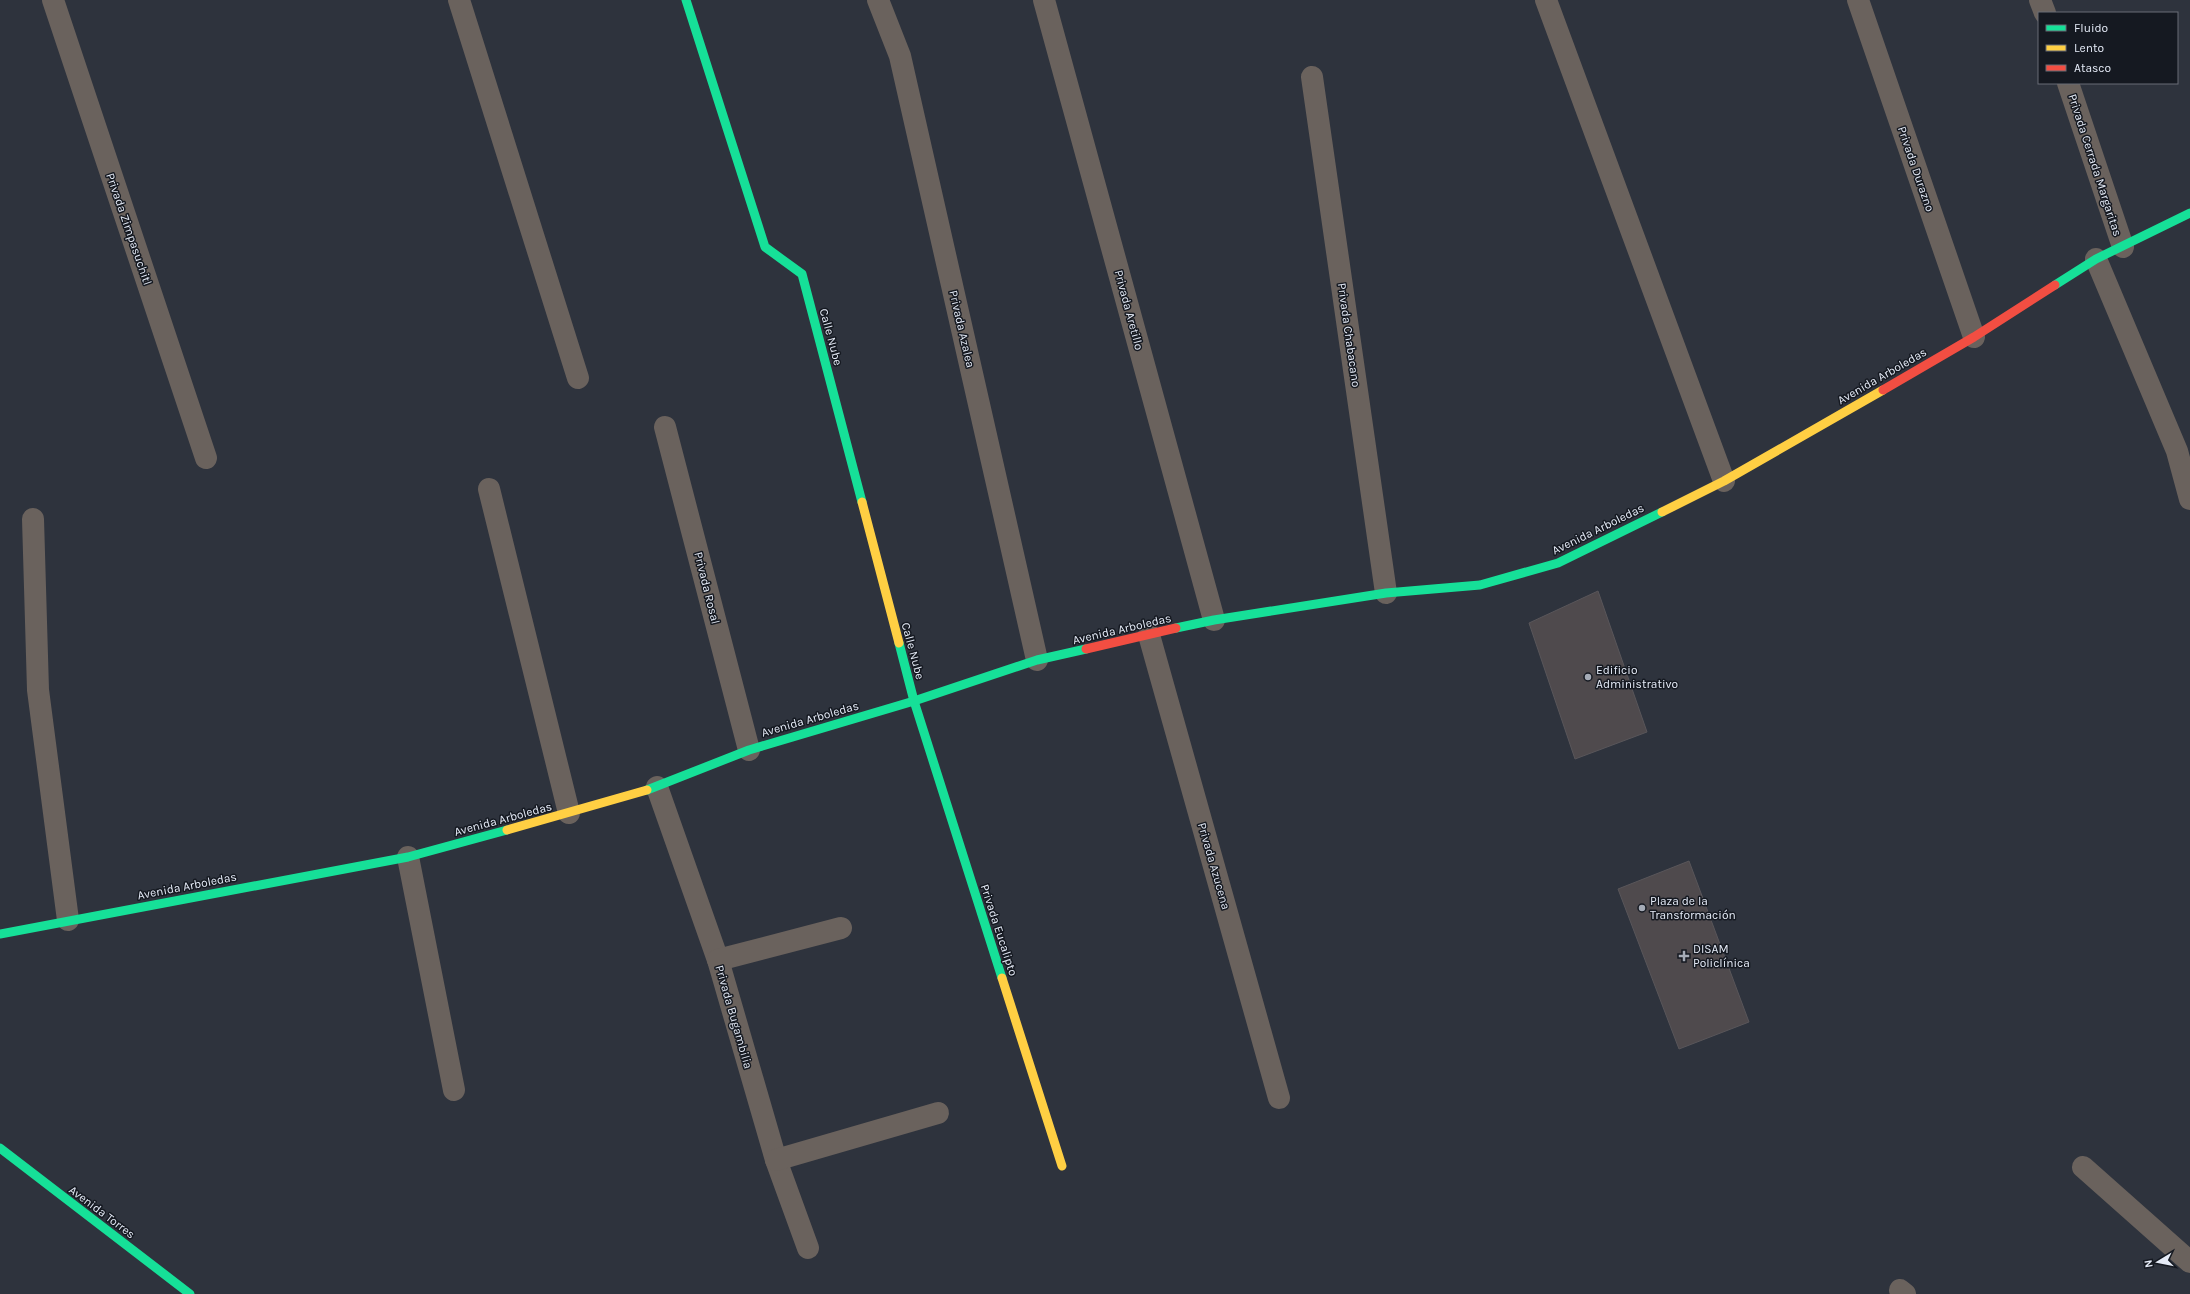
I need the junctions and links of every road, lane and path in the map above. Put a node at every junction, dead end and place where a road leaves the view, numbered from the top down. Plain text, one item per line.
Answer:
1 (53, 0) edge
2 (459, 0) edge
3 (686, 0) edge
4 (878, 0) edge
5 (1044, 0) edge
6 (1546, 0) edge
7 (1858, 0) edge
8 (2040, 0) edge
9 (2044, 12) edge
10 (1312, 77) dead end
11 (2068, 84) edge
12 (2190, 213) edge
13 (2122, 247) junction
14 (2096, 259) junction
15 (1974, 337) junction
16 (578, 378) dead end
17 (665, 427) dead end
18 (2184, 449) edge
19 (206, 458) dead end
20 (1724, 481) junction
21 (489, 489) dead end
22 (2190, 499) edge
23 (33, 519) dead end
24 (1386, 593) junction
25 (1214, 620) junction
26 (1149, 635) junction
27 (1037, 660) junction
28 (914, 701) junction
29 (749, 750) junction
30 (657, 787) junction
31 (570, 813) junction
32 (408, 857) junction
33 (68, 920) junction
34 (841, 928) dead end
35 (0, 934) edge
36 (718, 960) junction
37 (454, 1090) dead end
38 (1279, 1098) dead end
39 (938, 1114) dead end
40 (0, 1148) edge
41 (776, 1160) junction
42 (1062, 1166) dead end
43 (2083, 1167) dead end
44 (808, 1248) dead end
45 (2190, 1262) edge
46 (190, 1294) edge

1 - 19 street, Privada Zimpasuchitl
2 - 16 street
3 - 28 main road, Calle Nube
4 - 27 street, Privada Azalea
5 - 25 street, Privada Aretillo
6 - 20 street
7 - 15 street, Privada Durazno
8 - 9 street
10 - 24 street, Privada Chabacano
11 - 13 street, Privada Cerrada Margaritas
12 - 13 main road, Avenida Arboledas
13 - 14 main road, Avenida Arboledas
14 - 15 main road, Avenida Arboledas
14 - 18 street
15 - 20 main road, Avenida Arboledas
17 - 29 street, Privada Rosal
18 - 22 street
20 - 24 main road, Avenida Arboledas
21 - 31 street
23 - 33 street
24 - 25 main road, Avenida Arboledas
25 - 26 main road, Avenida Arboledas
26 - 27 main road, Avenida Arboledas
26 - 38 street, Privada Azucena
27 - 28 main road, Avenida Arboledas
28 - 29 main road, Avenida Arboledas
28 - 42 main road, Privada Eucalipto
29 - 30 main road, Avenida Arboledas
30 - 31 main road, Avenida Arboledas
30 - 36 street, Privada Bugambilia
31 - 32 main road, Avenida Arboledas
32 - 33 main road, Avenida Arboledas
32 - 37 street
33 - 35 main road, Avenida Arboledas
34 - 36 street
36 - 41 street, Privada Bugambilia
39 - 41 street
40 - 46 main road, Avenida Torres
41 - 44 street, Privada Bugambilia
43 - 45 street

